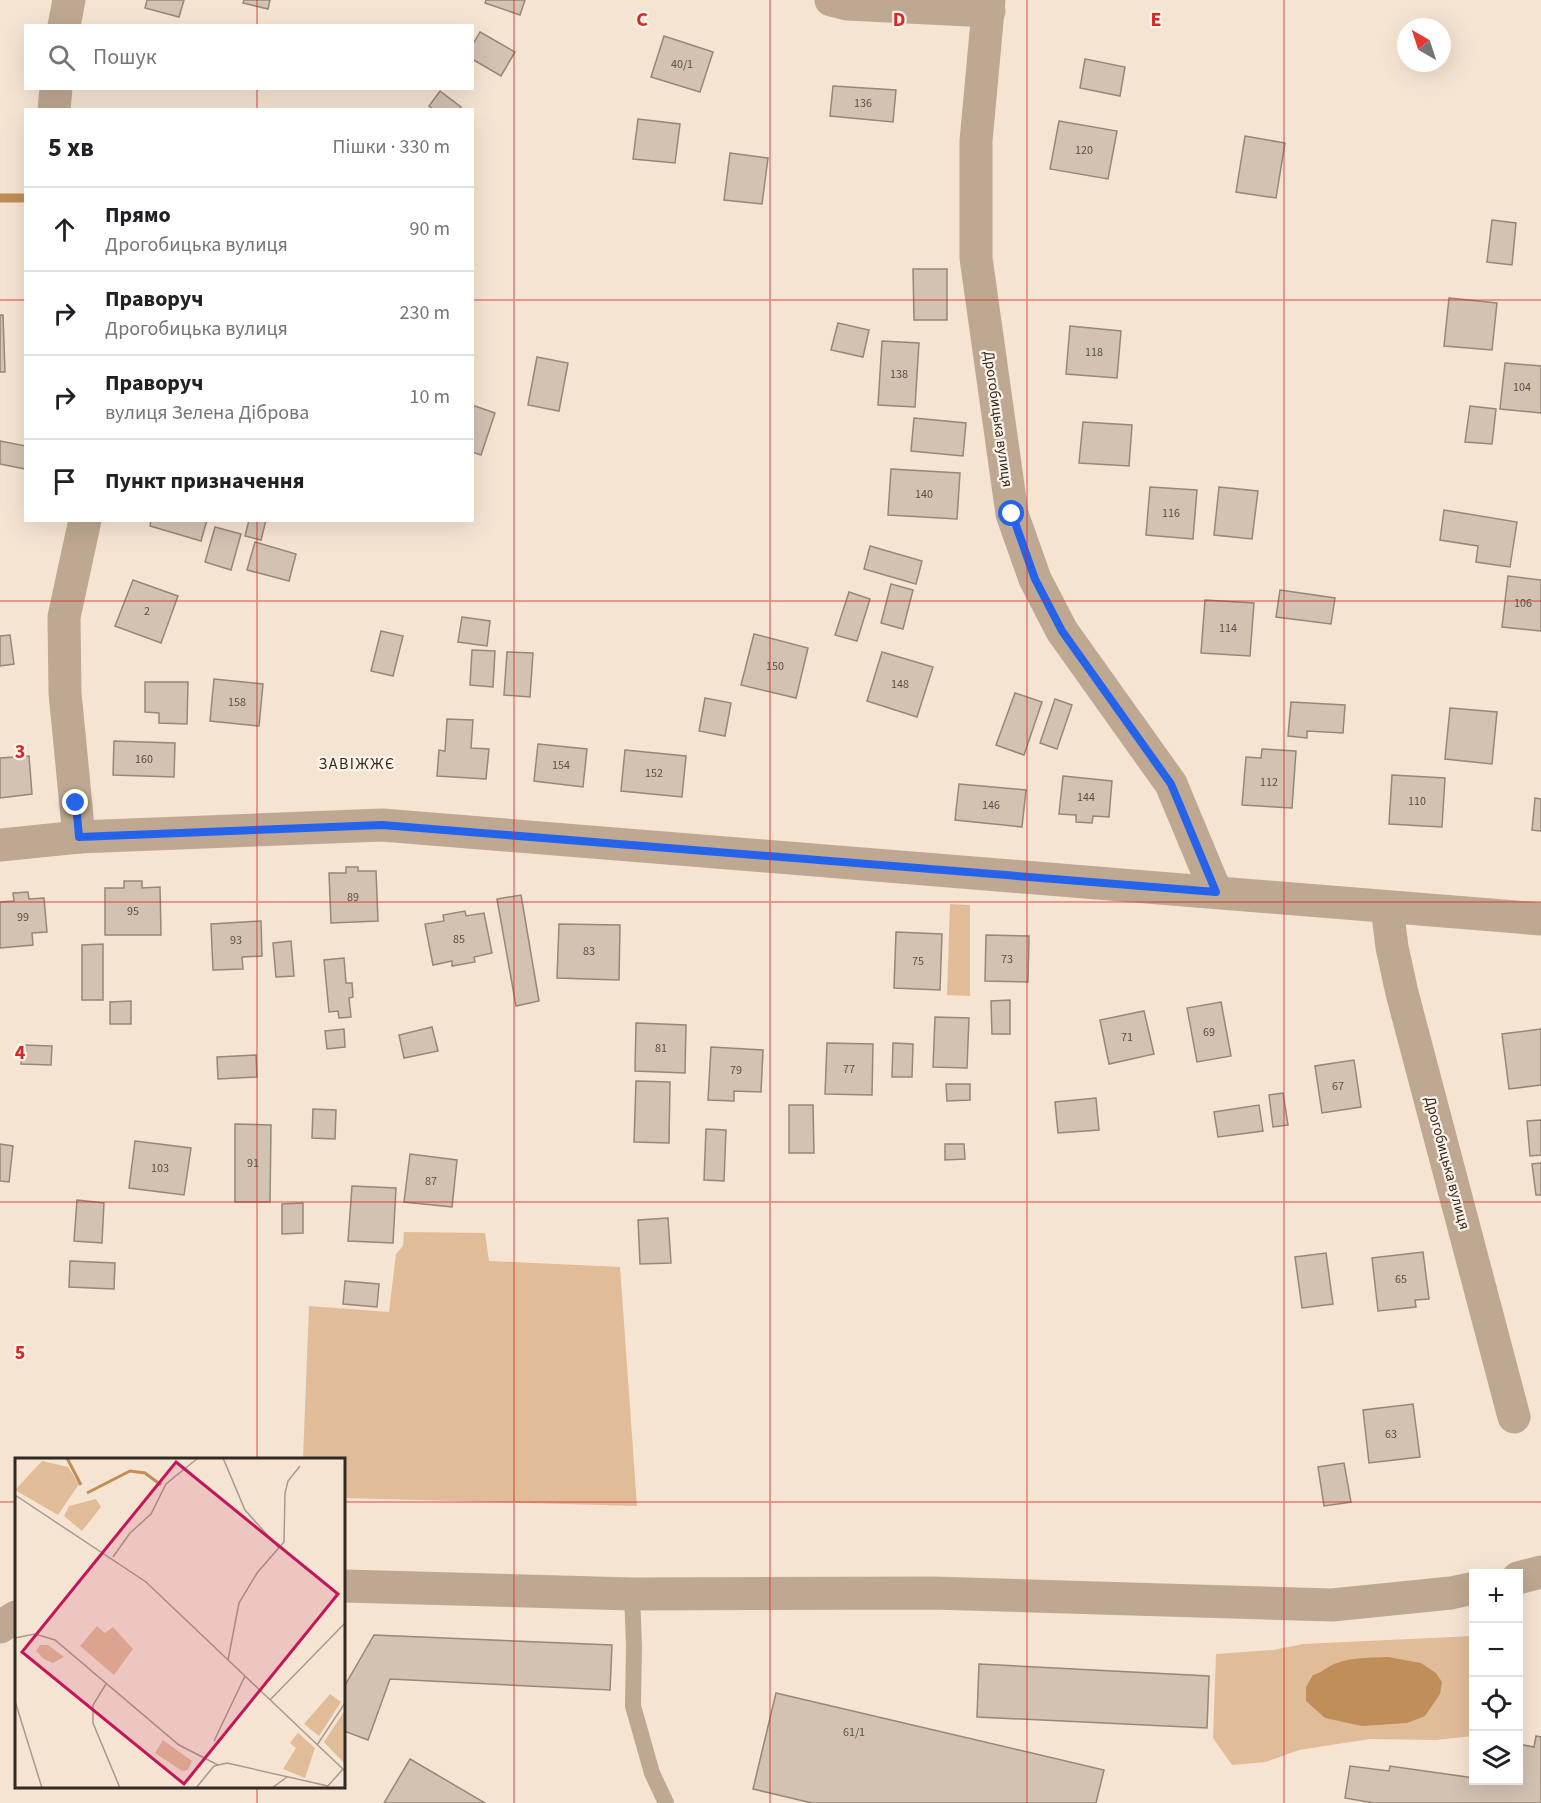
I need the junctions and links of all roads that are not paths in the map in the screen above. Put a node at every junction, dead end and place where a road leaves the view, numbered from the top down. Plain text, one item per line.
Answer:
1 (69, 0) edge
2 (831, 0) edge
3 (989, 5) edge
4 (63, 24) edge
5 (56, 90) edge
6 (54, 108) edge
7 (85, 522) edge
8 (79, 837) junction
9 (0, 845) edge
10 (1216, 892) junction
11 (1387, 907) junction
12 (1541, 919) edge
13 (1514, 1417) dead end
14 (1541, 1572) edge
15 (1523, 1577) edge
16 (345, 1586) edge
17 (1469, 1589) edge
18 (632, 1594) junction
19 (15, 1618) edge
20 (0, 1627) edge
21 (666, 1803) edge

1 - 4 street
2 - 3 street
3 - 10 street, Дрогобицька вулиця
5 - 6 street
7 - 8 street
8 - 9 street
8 - 10 street
10 - 11 street
11 - 12 street
11 - 13 street, Дрогобицька вулиця
14 - 15 street
16 - 18 street
17 - 18 street
18 - 21 lane
19 - 20 street

